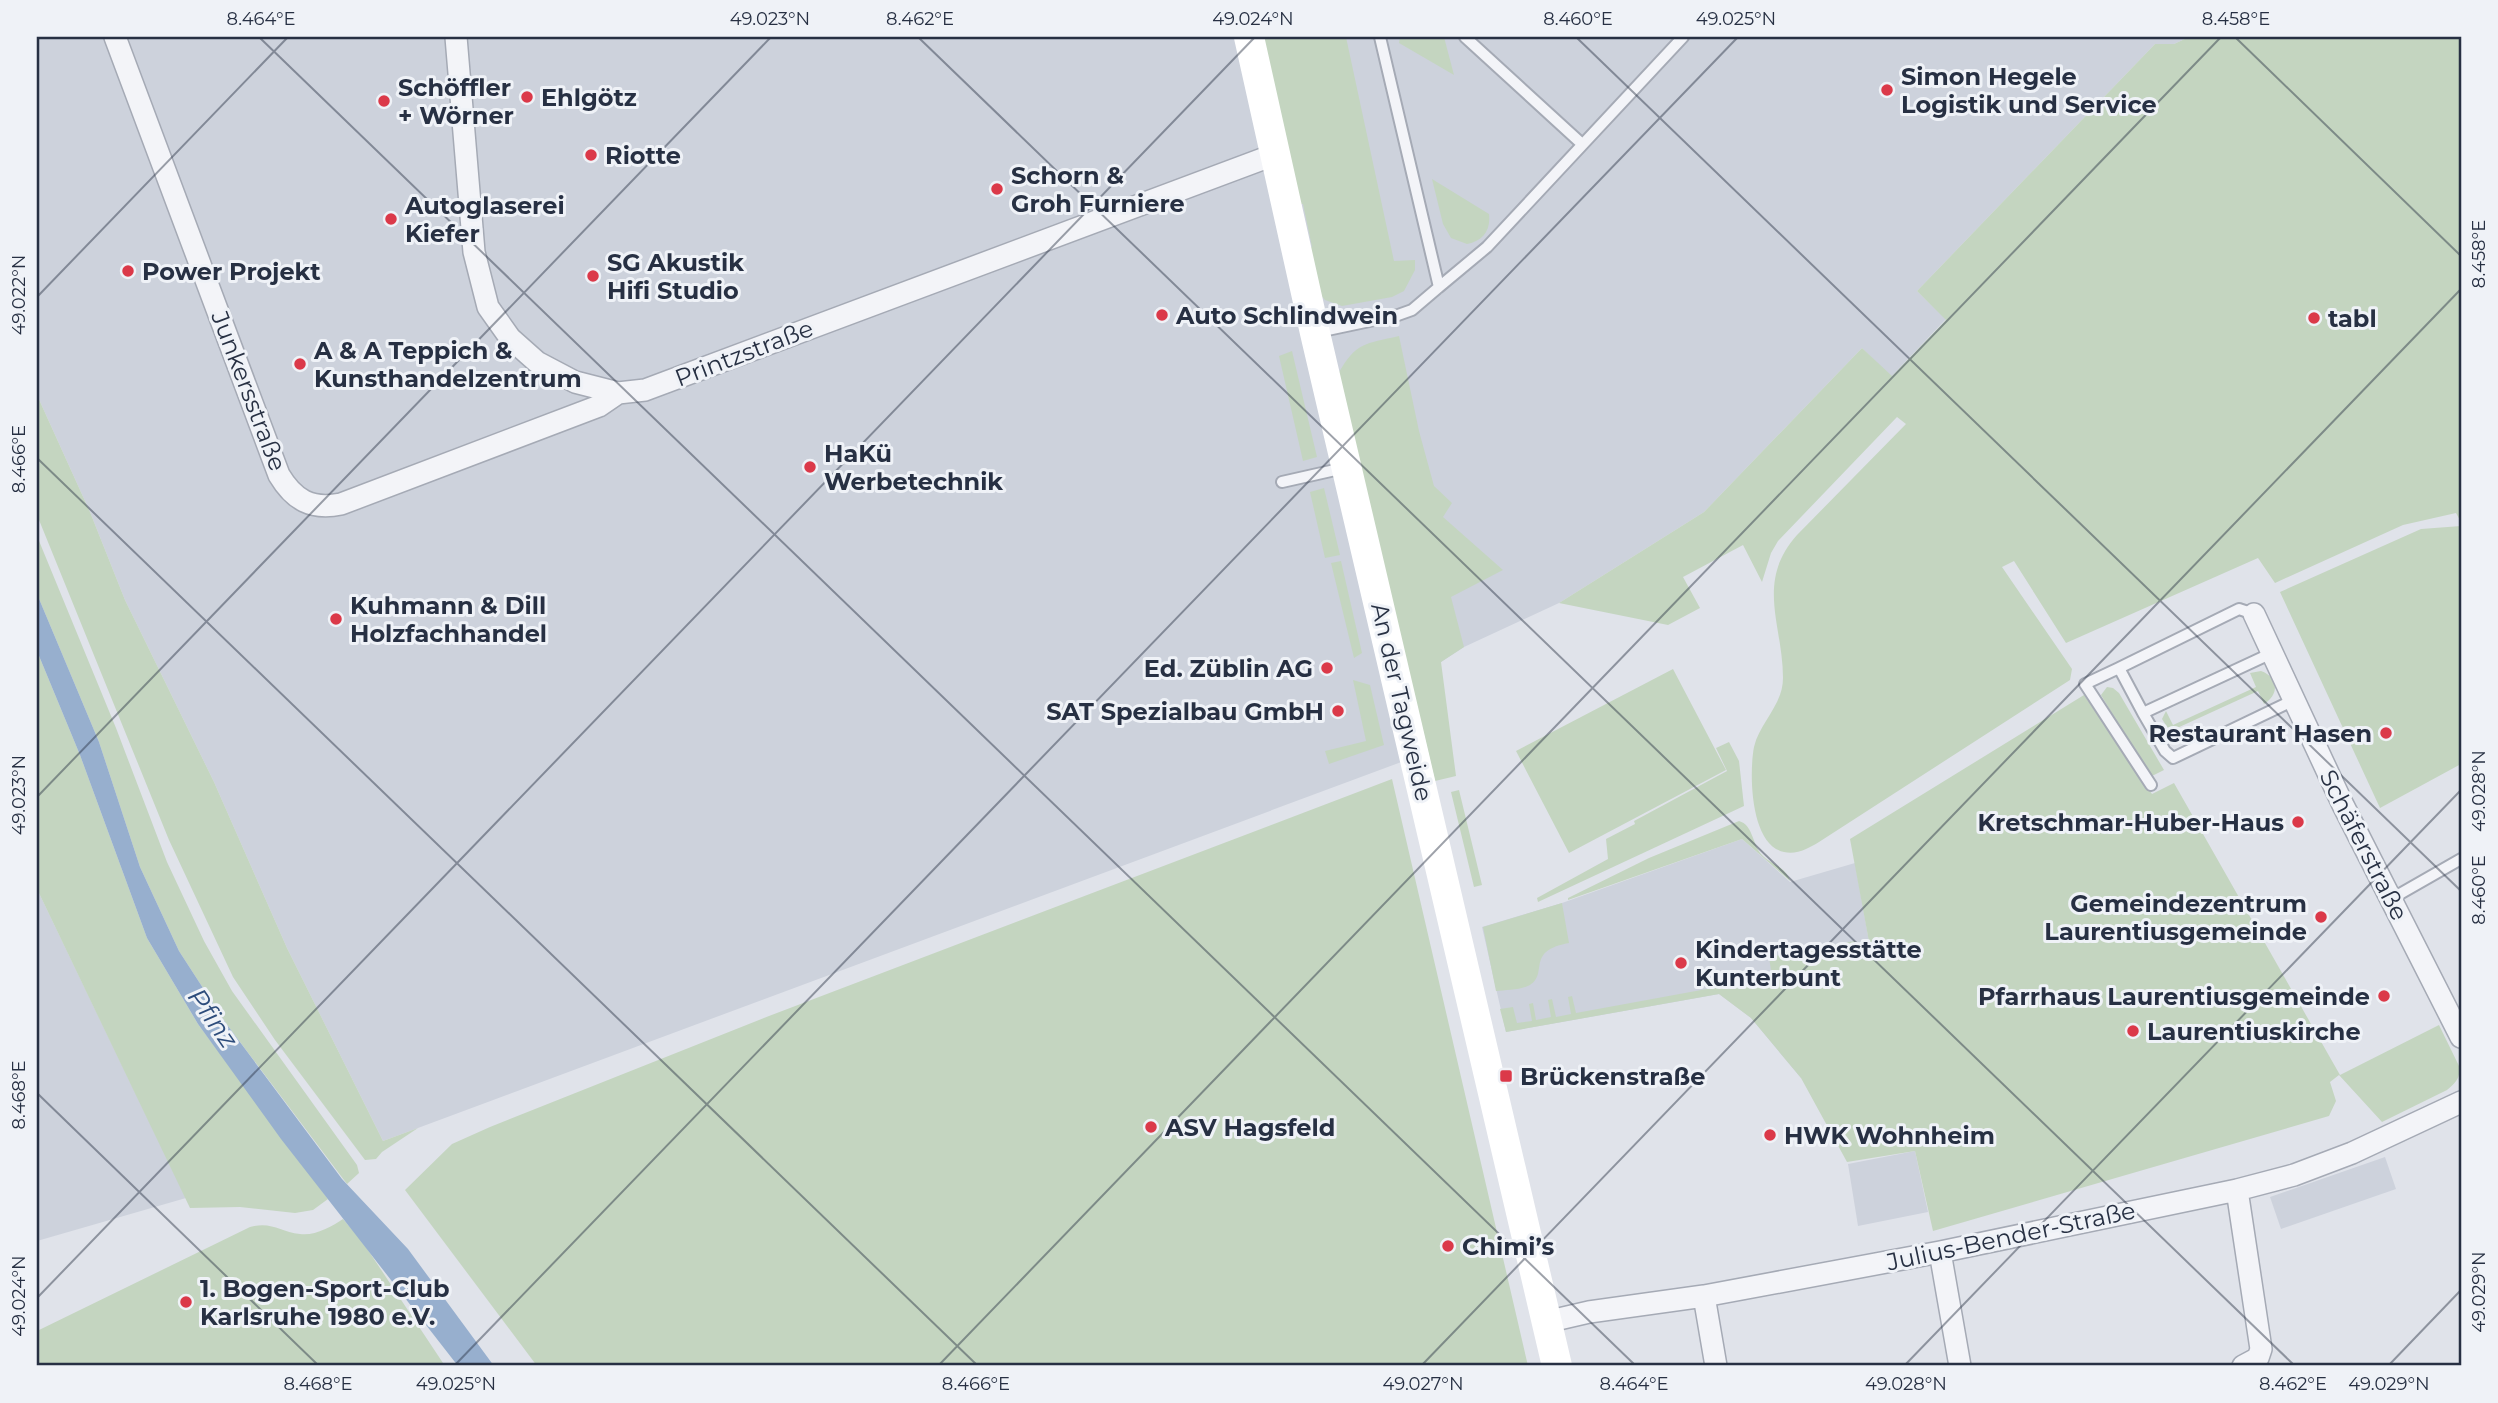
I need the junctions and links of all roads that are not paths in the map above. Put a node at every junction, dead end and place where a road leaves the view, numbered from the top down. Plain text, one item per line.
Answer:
1 (115, 37) edge
2 (456, 37) edge
3 (1249, 37) edge
4 (1380, 37) edge
5 (1465, 37) edge
6 (1683, 37) edge
7 (1583, 144) junction
8 (1276, 154) junction
9 (1439, 287) junction
10 (1315, 333) junction
11 (618, 393) junction
12 (1348, 467) junction
13 (1282, 482) dead end
14 (2254, 614) joint
15 (2272, 653) junction
16 (2119, 668) junction
17 (2294, 700) junction
18 (2143, 713) junction
19 (2151, 785) dead end
20 (2461, 859) edge
21 (2391, 899) junction
22 (2461, 1037) edge
23 (2461, 1102) edge
24 (2237, 1190) junction
25 (1940, 1252) junction
26 (1704, 1296) junction
27 (1546, 1321) junction
28 (1557, 1366) edge
29 (1716, 1366) edge
30 (1960, 1366) edge
31 (2243, 1366) edge

1 - 11 street, Junkersstraße
2 - 11 street, Printzstraße
3 - 8 main road, An der Tagweide
4 - 9 lane
5 - 7 lane
6 - 7 lane
7 - 9 lane
8 - 10 main road, An der Tagweide
8 - 11 street, Printzstraße
9 - 10 lane
10 - 12 main road, An der Tagweide
12 - 13 lane
12 - 27 main road, An der Tagweide
14 - 15 street, Schäferstraße
14 - 16 lane
15 - 17 street, Schäferstraße
15 - 18 lane
16 - 18 lane
16 - 19 lane
17 - 18 lane
17 - 21 street, Schäferstraße
20 - 21 lane
21 - 22 street, Schäferstraße
23 - 24 street, Julius-Bender-Straße
24 - 25 street, Julius-Bender-Straße
24 - 31 street
25 - 26 street, Julius-Bender-Straße
25 - 30 street
26 - 27 street, Julius-Bender-Straße
26 - 29 street
27 - 28 main road, An der Tagweide

